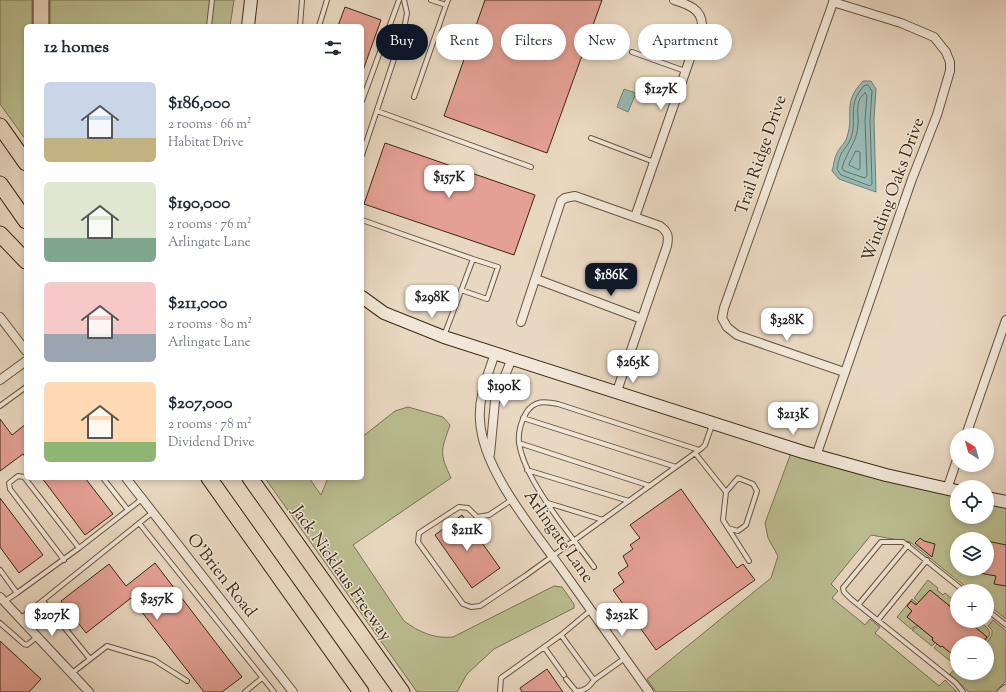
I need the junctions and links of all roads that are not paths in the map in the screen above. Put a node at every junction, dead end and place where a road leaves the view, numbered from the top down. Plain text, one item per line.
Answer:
1 (41, 0) edge
2 (212, 0) edge
3 (251, 0) edge
4 (302, 0) edge
5 (327, 0) edge
6 (399, 0) edge
7 (404, 0) edge
8 (431, 0) edge
9 (448, 0) edge
10 (674, 0) edge
11 (834, 1) edge
12 (687, 2) edge
13 (446, 5) junction
14 (41, 24) edge
15 (209, 24) edge
16 (248, 24) edge
17 (300, 24) edge
18 (320, 24) edge
19 (632, 52) dead end
20 (685, 71) junction
21 (364, 96) edge
22 (414, 97) dead end
23 (377, 111) junction
24 (0, 126) edge
25 (592, 138) dead end
26 (364, 149) edge
27 (24, 160) edge
28 (654, 162) junction
29 (531, 167) dead end
30 (0, 184) edge
31 (635, 217) junction
32 (24, 218) edge
33 (364, 221) edge
34 (0, 234) edge
35 (24, 259) edge
36 (472, 259) junction
37 (536, 279) junction
38 (461, 290) junction
39 (364, 298) edge
40 (0, 317) edge
41 (642, 318) junction
42 (1006, 320) edge
43 (521, 322) dead end
44 (444, 337) junction
45 (24, 348) edge
46 (495, 353) junction
47 (512, 358) junction
48 (24, 362) edge
49 (844, 372) junction
50 (0, 380) edge
51 (24, 388) edge
52 (617, 391) junction
53 (0, 406) edge
54 (523, 418) junction
55 (713, 423) junction
56 (968, 428) edge
57 (519, 442) junction
58 (697, 452) junction
59 (489, 456) junction
60 (816, 456) junction
61 (676, 467) junction
62 (527, 470) junction
63 (24, 477) edge
64 (26, 480) edge
65 (105, 480) edge
66 (128, 480) edge
67 (200, 480) edge
68 (210, 480) edge
69 (253, 482) edge
70 (650, 486) junction
71 (950, 490) edge
72 (726, 492) junction
73 (142, 499) junction
74 (513, 499) junction
75 (994, 499) edge
76 (629, 501) junction
77 (1006, 502) edge
78 (548, 503) junction
79 (128, 510) junction
80 (152, 512) junction
81 (603, 520) junction
82 (139, 523) junction
83 (728, 528) junction
84 (574, 540) junction
85 (908, 545) junction
86 (79, 548) junction
87 (552, 556) junction
88 (64, 560) junction
89 (927, 560) junction
90 (749, 561) dead end
91 (594, 567) dead end
92 (0, 570) edge
93 (956, 584) edge
94 (17, 593) junction
95 (290, 593) junction
96 (3, 599) edge
97 (43, 601) junction
98 (859, 604) junction
99 (591, 610) junction
100 (994, 616) edge
101 (21, 618) junction
102 (878, 620) junction
103 (0, 623) edge
104 (1006, 626) edge
105 (561, 635) junction
106 (38, 637) junction
107 (544, 647) junction
108 (625, 658) junction
109 (90, 659) junction
110 (72, 673) junction
111 (262, 678) junction
112 (594, 680) junction
113 (187, 681) dead end
114 (1006, 689) edge
115 (401, 691) edge
116 (89, 692) edge
117 (245, 692) edge
118 (274, 692) edge
119 (293, 692) edge
120 (361, 692) edge
121 (500, 692) edge
122 (649, 692) edge
123 (963, 692) edge
124 (1002, 692) edge

1 - 14 highway
2 - 15 lane
3 - 16 main road
4 - 17 lane
5 - 18 lane
6 - 21 lane
7 - 23 lane
8 - 13 lane
9 - 13 lane
10 - 12 street
11 - 49 street, Winding Oaks Drive
11 - 49 street, Trail Ridge Drive
12 - 20 street
13 - 22 lane
19 - 20 lane
20 - 28 street
23 - 26 lane
23 - 29 lane
24 - 27 highway
25 - 28 lane
28 - 31 street
30 - 32 highway
31 - 37 street
31 - 41 street
33 - 36 lane
34 - 35 highway
36 - 38 lane
36 - 38 lane
37 - 41 street
37 - 43 street
38 - 44 lane
39 - 44 main road
40 - 45 street
41 - 52 street
42 - 56 street
44 - 46 main road
46 - 47 main road
46 - 59 street, Arlingate Lane
47 - 52 main road
47 - 59 street
48 - 50 street
49 - 60 street, Winding Oaks Drive
51 - 53 lane
52 - 55 main road
54 - 57 lane
54 - 58 lane
54 - 61 lane
55 - 58 lane
55 - 60 main road
57 - 62 lane
57 - 70 lane
58 - 61 lane
58 - 72 lane
59 - 74 street, Arlingate Lane
60 - 71 main road
61 - 70 lane
62 - 76 lane
62 - 78 lane
63 - 88 lane
64 - 86 lane
65 - 79 lane
66 - 73 street, O'Brien Road
67 - 95 highway
68 - 95 highway
69 - 115 highway, Jack Nicklaus Freeway
70 - 76 lane
72 - 83 lane
72 - 83 lane
73 - 79 lane
73 - 80 street, O'Brien Road
74 - 87 street, Arlingate Lane
74 - 87 lane
75 - 77 main road
76 - 81 lane
78 - 81 lane
78 - 84 lane
79 - 86 lane
80 - 82 lane
80 - 119 street, O'Brien Road
81 - 84 lane
82 - 97 lane
82 - 111 lane
83 - 90 lane
84 - 87 lane
84 - 91 lane
85 - 89 lane
85 - 98 lane
85 - 98 lane
86 - 88 lane
87 - 99 street, Arlingate Lane
88 - 94 lane
89 - 93 lane
89 - 102 lane
92 - 94 lane
94 - 96 lane
95 - 120 highway
96 - 101 street
97 - 101 lane
97 - 109 lane
98 - 102 lane
99 - 105 lane
99 - 108 street, Arlingate Lane
100 - 104 lane
101 - 106 street
102 - 123 lane
103 - 106 lane
105 - 107 lane
105 - 112 lane
106 - 110 street
107 - 112 lane
107 - 121 lane
108 - 112 lane
108 - 122 street, Arlingate Lane
109 - 110 lane
109 - 113 lane
110 - 116 street
111 - 117 lane
111 - 118 lane
114 - 124 street

